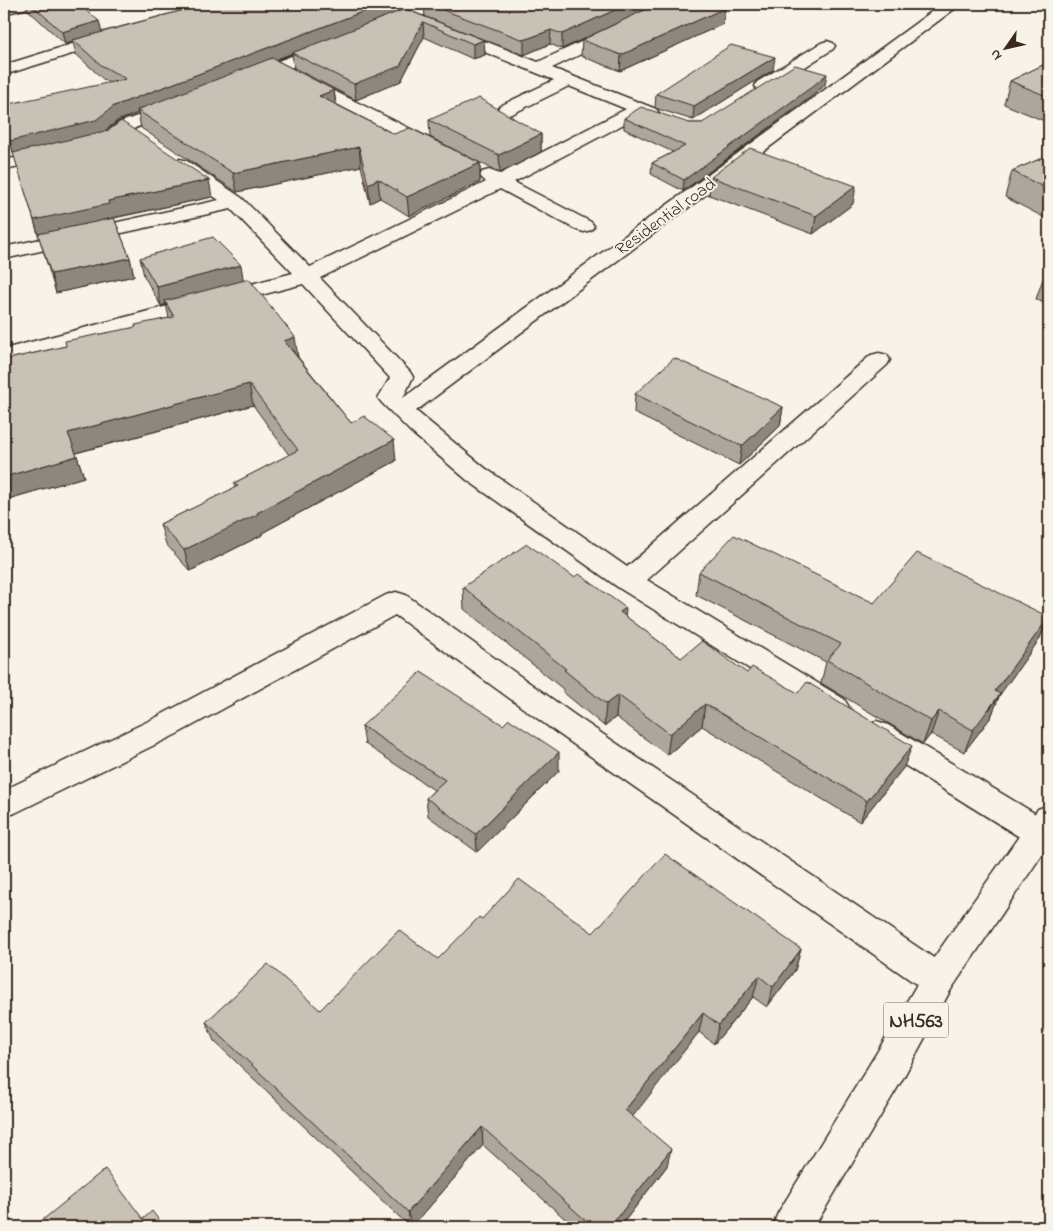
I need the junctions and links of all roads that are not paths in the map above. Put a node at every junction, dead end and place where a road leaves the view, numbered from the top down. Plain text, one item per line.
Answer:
1 (26, 4) edge
2 (438, 4) edge
3 (674, 4) edge
4 (952, 4) edge
5 (4, 10) edge
6 (407, 17) junction
7 (127, 32) edge
8 (363, 34) edge
9 (346, 40) edge
10 (827, 46) dead end
11 (276, 68) junction
12 (539, 68) junction
13 (4, 70) edge
14 (568, 80) junction
15 (240, 82) edge
16 (753, 92) edge
17 (187, 103) edge
18 (506, 110) dead end
19 (638, 110) junction
20 (667, 119) edge
21 (164, 154) edge
22 (448, 154) edge
23 (4, 165) edge
24 (474, 168) edge
25 (500, 182) junction
26 (235, 202) junction
27 (584, 226) dead end
28 (4, 253) edge
29 (307, 276) junction
30 (4, 356) edge
31 (879, 360) dead end
32 (402, 410) junction
33 (628, 581) junction
34 (4, 804) edge
35 (1044, 826) edge
36 (938, 980) junction
37 (792, 1227) edge

1 - 5 main road
2 - 6 main road
3 - 12 main road
4 - 32 main road, Residential road
6 - 8 main road
6 - 12 main road
7 - 13 main road
9 - 11 main road
10 - 16 main road
11 - 15 main road
11 - 22 main road
12 - 14 main road
14 - 18 main road
14 - 19 main road
17 - 23 main road
19 - 20 main road
19 - 25 main road
21 - 26 main road
24 - 25 main road
25 - 27 main road
25 - 29 main road
26 - 28 main road
26 - 29 main road
29 - 30 main road
29 - 32 main road
31 - 33 main road
32 - 33 main road
33 - 35 main road
34 - 36 main road
35 - 36 main road, NH563
36 - 37 main road, NH563

